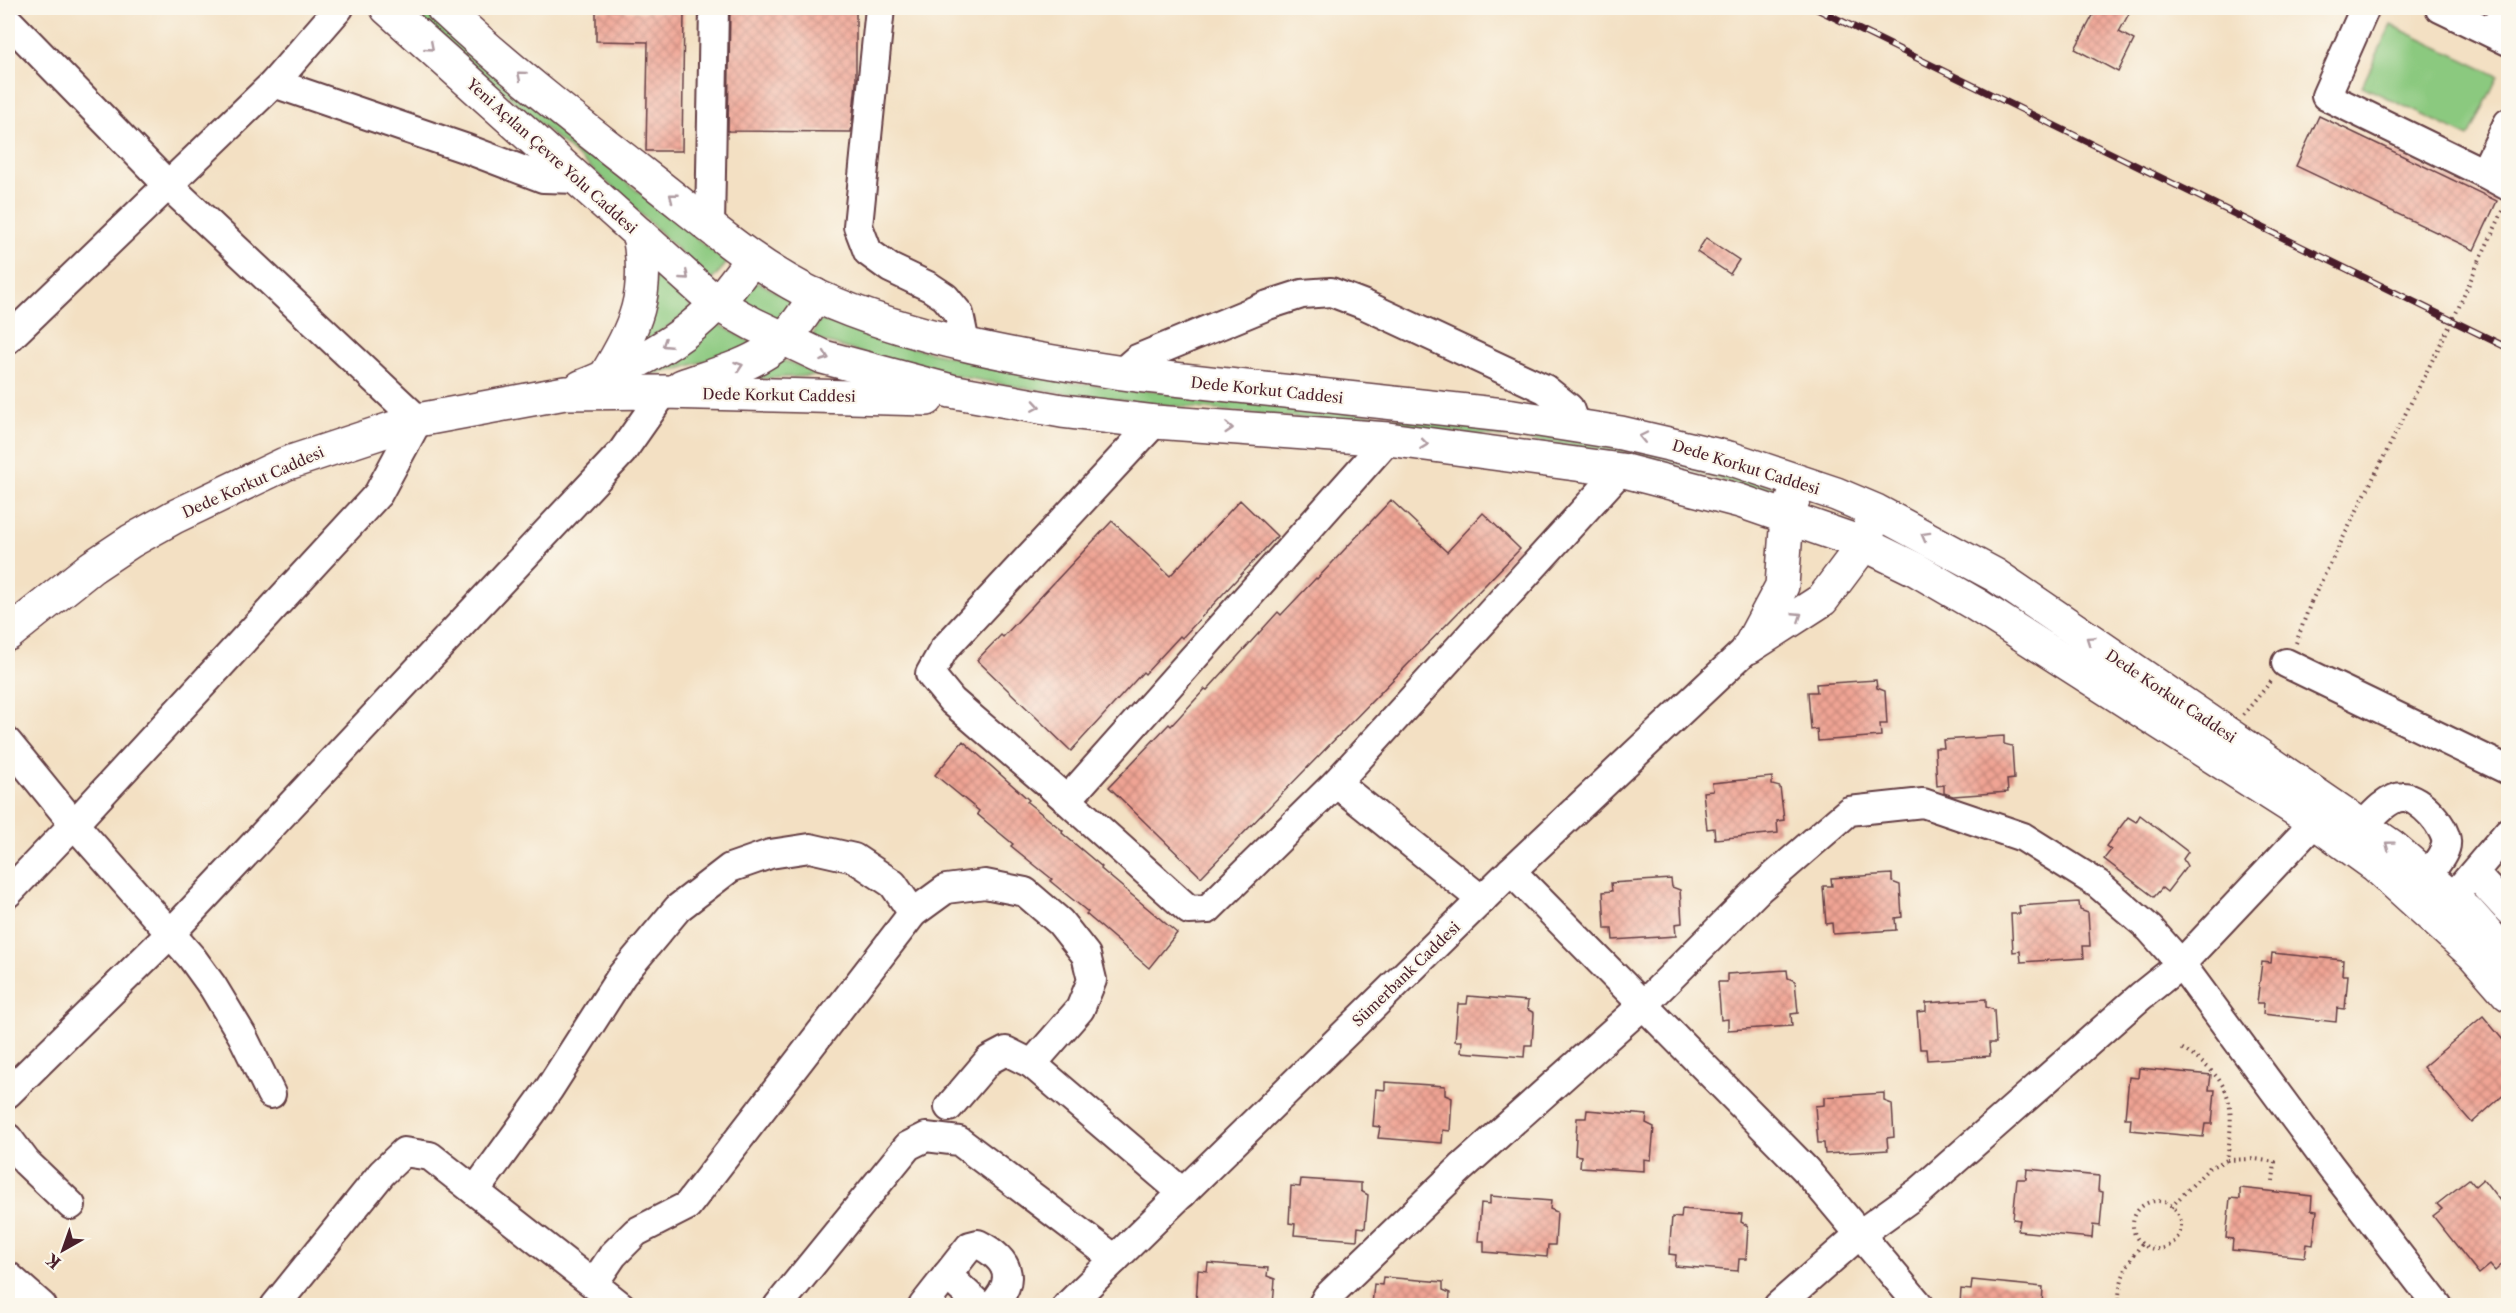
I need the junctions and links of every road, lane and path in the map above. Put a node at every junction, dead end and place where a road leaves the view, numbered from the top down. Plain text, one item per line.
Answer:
1 (339, 8) edge
2 (387, 8) edge
3 (714, 8) edge
4 (880, 8) edge
5 (2365, 8) edge
6 (2440, 8) edge
7 (2508, 8) edge
8 (453, 11) edge
9 (8, 21) edge
10 (2500, 37) edge
11 (274, 83) junction
12 (2508, 123) edge
13 (580, 179) junction
14 (2496, 179) edge
15 (168, 185) junction
16 (2508, 199) edge
17 (710, 226) junction
18 (639, 234) junction
19 (752, 259) junction
20 (815, 295) junction
21 (717, 303) junction
22 (8, 339) edge
23 (784, 340) junction
24 (965, 343) junction
25 (1121, 373) junction
26 (605, 377) junction
27 (664, 392) junction
28 (565, 393) junction
29 (1002, 401) junction
30 (418, 420) junction
31 (1155, 422) junction
32 (1575, 425) junction
33 (1388, 440) junction
34 (1621, 470) junction
35 (1799, 482) junction
36 (1876, 511) junction
37 (1787, 516) junction
38 (1864, 544) junction
39 (8, 634) edge
40 (1749, 647) junction
41 (2286, 663) junction
42 (2228, 734) junction
43 (8, 743) edge
44 (2508, 770) edge
45 (1336, 783) junction
46 (1067, 800) junction
47 (2315, 822) junction
48 (74, 824) junction
49 (2363, 826) junction
50 (2508, 832) edge
51 (1511, 872) junction
52 (2474, 873) junction
53 (2427, 877) junction
54 (8, 892) edge
55 (2452, 898) junction
56 (1482, 900) junction
57 (2508, 910) edge
58 (913, 913) junction
59 (171, 933) junction
60 (2508, 957) edge
61 (2181, 964) junction
62 (2508, 994) edge
63 (1643, 1005) junction
64 (2181, 1048) dead end
65 (1032, 1064) junction
66 (8, 1093) edge
67 (272, 1094) dead end
68 (949, 1107) dead end
69 (8, 1138) edge
70 (2227, 1160) junction
71 (2273, 1181) dead end
72 (475, 1191) junction
73 (1183, 1193) junction
74 (71, 1204) dead end
75 (2171, 1207) junction
76 (1860, 1234) junction
77 (2142, 1244) junction
78 (1115, 1259) junction
79 (947, 1275) junction
80 (8, 1276) edge
81 (594, 1283) junction
82 (42, 1305) edge
83 (274, 1305) edge
84 (621, 1305) edge
85 (778, 1305) edge
86 (922, 1305) edge
87 (980, 1305) edge
88 (992, 1305) edge
89 (1067, 1305) edge
90 (1322, 1305) edge
91 (1778, 1305) edge
92 (1920, 1305) edge
93 (2118, 1305) edge
94 (2438, 1305) edge

1 - 11 street
2 -> 13 main road, Yeni Açılan Çevre Yolu Caddesi
3 - 17 street
4 - 24 street
5 - 14 street
6 - 10 street
7 - 10 street
17 -> 8 main road
9 - 15 street
11 - 13 street
11 - 15 street
12 - 14 street
13 - 18 main road, Yeni Açılan Çevre Yolu Caddesi
15 - 22 street
15 - 30 street
16 - 41 path, bridge
17 - 19 main road
18 -> 21 main road, Yeni Açılan Çevre Yolu Caddesi
18 - 26 main road
19 - 20 main road, Dede Korkut Caddesi
19 - 21 main road, Dede Korkut Caddesi
20 - 23 main road, Dede Korkut Caddesi
20 - 24 main road, Dede Korkut Caddesi
21 - 23 main road, Dede Korkut Caddesi
21 -> 26 main road, Dede Korkut Caddesi
27 -> 23 main road, Dede Korkut Caddesi
23 -> 29 main road, Dede Korkut Caddesi
24 - 25 main road, Dede Korkut Caddesi
25 - 32 main road, Dede Korkut Caddesi
25 - 32 street
26 - 28 main road, Dede Korkut Caddesi
27 - 28 main road, Dede Korkut Caddesi
27 - 29 main road, Dede Korkut Caddesi
27 - 59 street
28 - 30 main road, Dede Korkut Caddesi
29 -> 31 main road, Dede Korkut Caddesi
30 - 39 main road, Dede Korkut Caddesi
30 - 48 street
31 -> 33 main road, Dede Korkut Caddesi
31 - 46 street
35 -> 32 main road, Dede Korkut Caddesi
33 -> 34 main road, Dede Korkut Caddesi
33 - 46 street
34 - 37 main road, Dede Korkut Caddesi
34 - 45 street
35 - 36 main road, Dede Korkut Caddesi
35 - 37 main road
36 - 38 main road
42 -> 36 main road, Dede Korkut Caddesi
37 - 38 main road, Dede Korkut Caddesi
37 - 40 main road
40 -> 38 main road
38 - 47 main road, Dede Korkut Caddesi
40 - 51 street, Sümerbank Caddesi
41 - 42 path
41 - 44 street
42 - 49 main road, Dede Korkut Caddesi
43 - 48 street
45 - 46 street
45 - 56 street
47 - 61 street
47 - 62 main road, Dede Korkut Caddesi
48 - 54 street
48 - 59 street
53 -> 49 main road, Dede Korkut Caddesi
49 - 53 street
50 - 52 street
51 - 56 street, Sümerbank Caddesi
51 - 63 street
52 - 55 street
52 - 57 street
53 - 55 main road, Dede Korkut Caddesi
55 - 60 main road, Dede Korkut Caddesi
56 - 73 street, Sümerbank Caddesi
58 - 65 street
58 - 72 street
58 - 81 street
59 - 66 street
59 - 67 street
61 - 63 street
61 - 76 street
61 - 94 street
63 - 76 street
63 - 90 street
64 - 70 path
65 - 68 street
65 - 73 street
69 - 74 street
70 - 71 path
70 - 75 path
72 - 81 street
72 - 83 street
73 - 78 street, Sümerbank Caddesi
75 - 77 path
75 - 77 path
76 - 91 street
76 - 92 street
77 - 93 path
78 - 85 street
78 - 89 street, Sümerbank Caddesi
79 - 86 street
79 - 87 street
79 - 88 street
80 - 82 street
81 - 84 street

